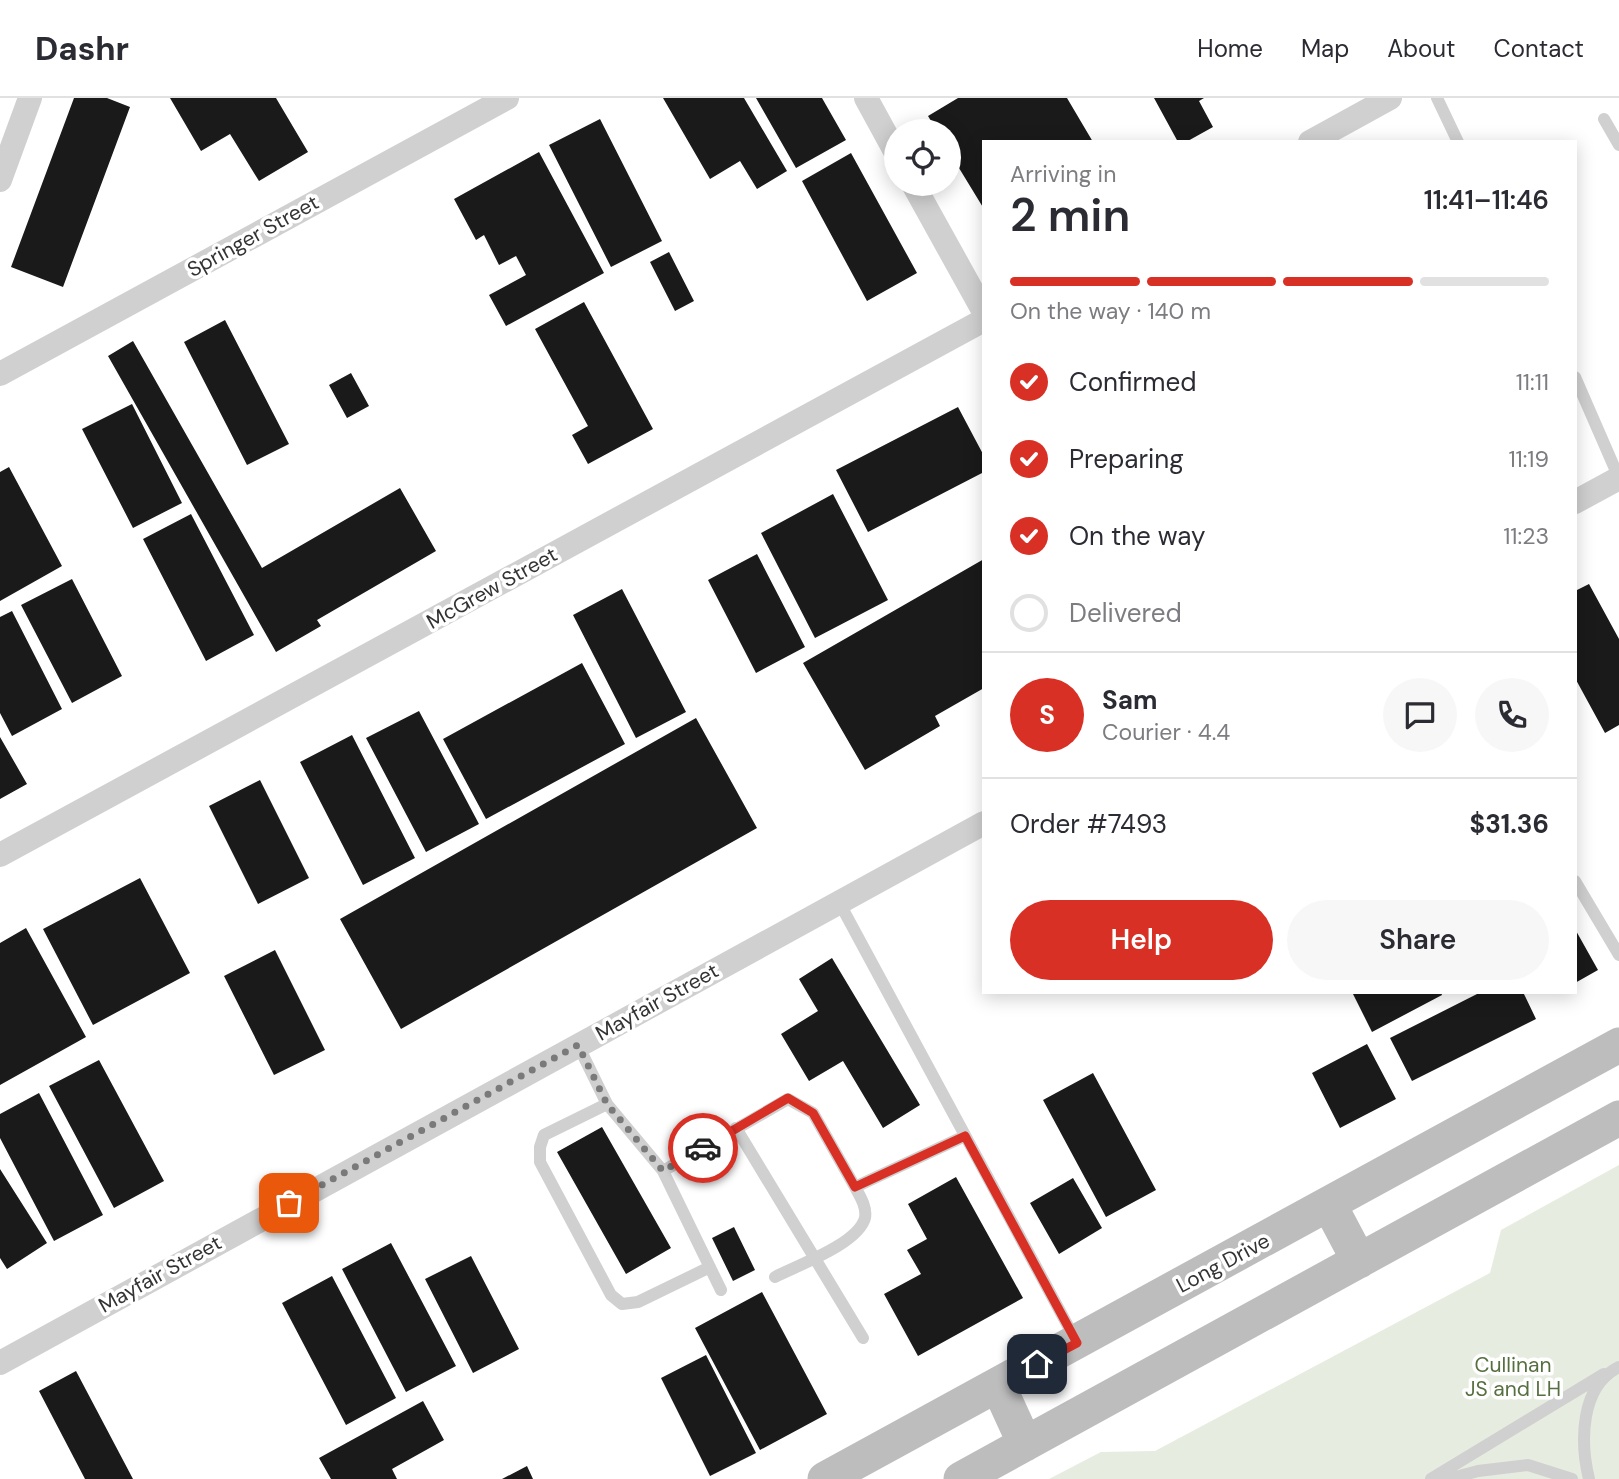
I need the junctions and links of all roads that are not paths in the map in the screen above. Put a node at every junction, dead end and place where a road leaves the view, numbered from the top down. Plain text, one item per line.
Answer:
1 (30, 98) edge
2 (507, 98) edge
3 (866, 98) edge
4 (1390, 98) edge
5 (1437, 98) edge
6 (1604, 119) dead end
7 (884, 131) edge
8 (1314, 140) edge
9 (1457, 140) edge
10 (1619, 145) edge
11 (0, 180) edge
12 (920, 196) edge
13 (982, 308) edge
14 (982, 321) edge
15 (0, 374) edge
16 (1577, 382) edge
17 (1619, 478) edge
18 (1577, 501) edge
19 (982, 824) edge
20 (0, 855) edge
21 (1577, 883) edge
22 (839, 902) junction
23 (1619, 955) edge
24 (578, 1045) junction
25 (1619, 1045) edge
26 (607, 1104) junction
27 (1619, 1118) edge
28 (736, 1128) junction
29 (965, 1136) junction
30 (663, 1171) junction
31 (855, 1187) junction
32 (1330, 1206) junction
33 (816, 1256) junction
34 (1359, 1261) junction
35 (710, 1266) junction
36 (775, 1277) dead end
37 (721, 1290) dead end
38 (863, 1338) dead end
39 (1077, 1343) junction
40 (0, 1363) edge
41 (1619, 1367) edge
42 (1604, 1374) junction
43 (998, 1385) junction
44 (1025, 1444) junction
45 (825, 1479) edge
46 (961, 1479) edge
47 (1431, 1479) edge
48 (1448, 1479) edge
49 (1572, 1479) edge
50 (1590, 1479) edge

1 - 11 street
2 - 15 street, Springer Street
3 - 7 street
4 - 8 street
5 - 9 lane
6 - 10 lane
12 - 13 street
14 - 20 street, McGrew Street
16 - 17 lane
17 - 18 street
19 - 22 street, Mayfair Street
21 - 23 lane
22 - 24 street, Mayfair Street
22 - 29 lane
24 - 26 lane
24 - 40 street, Mayfair Street
25 - 32 main road, Long Drive
26 - 30 lane
26 - 35 lane
27 - 34 main road
28 - 30 lane
28 - 31 lane
28 - 33 lane
29 - 31 lane
29 - 39 lane
30 - 35 lane
31 - 33 lane
32 - 34 main road
32 - 39 main road, Long Drive
33 - 36 lane
33 - 38 lane
34 - 44 main road
35 - 37 lane
39 - 43 main road, Long Drive
41 - 42 lane
42 - 47 lane
42 - 50 lane
43 - 44 main road
43 - 45 main road, Long Drive
44 - 46 main road
48 - 49 lane

